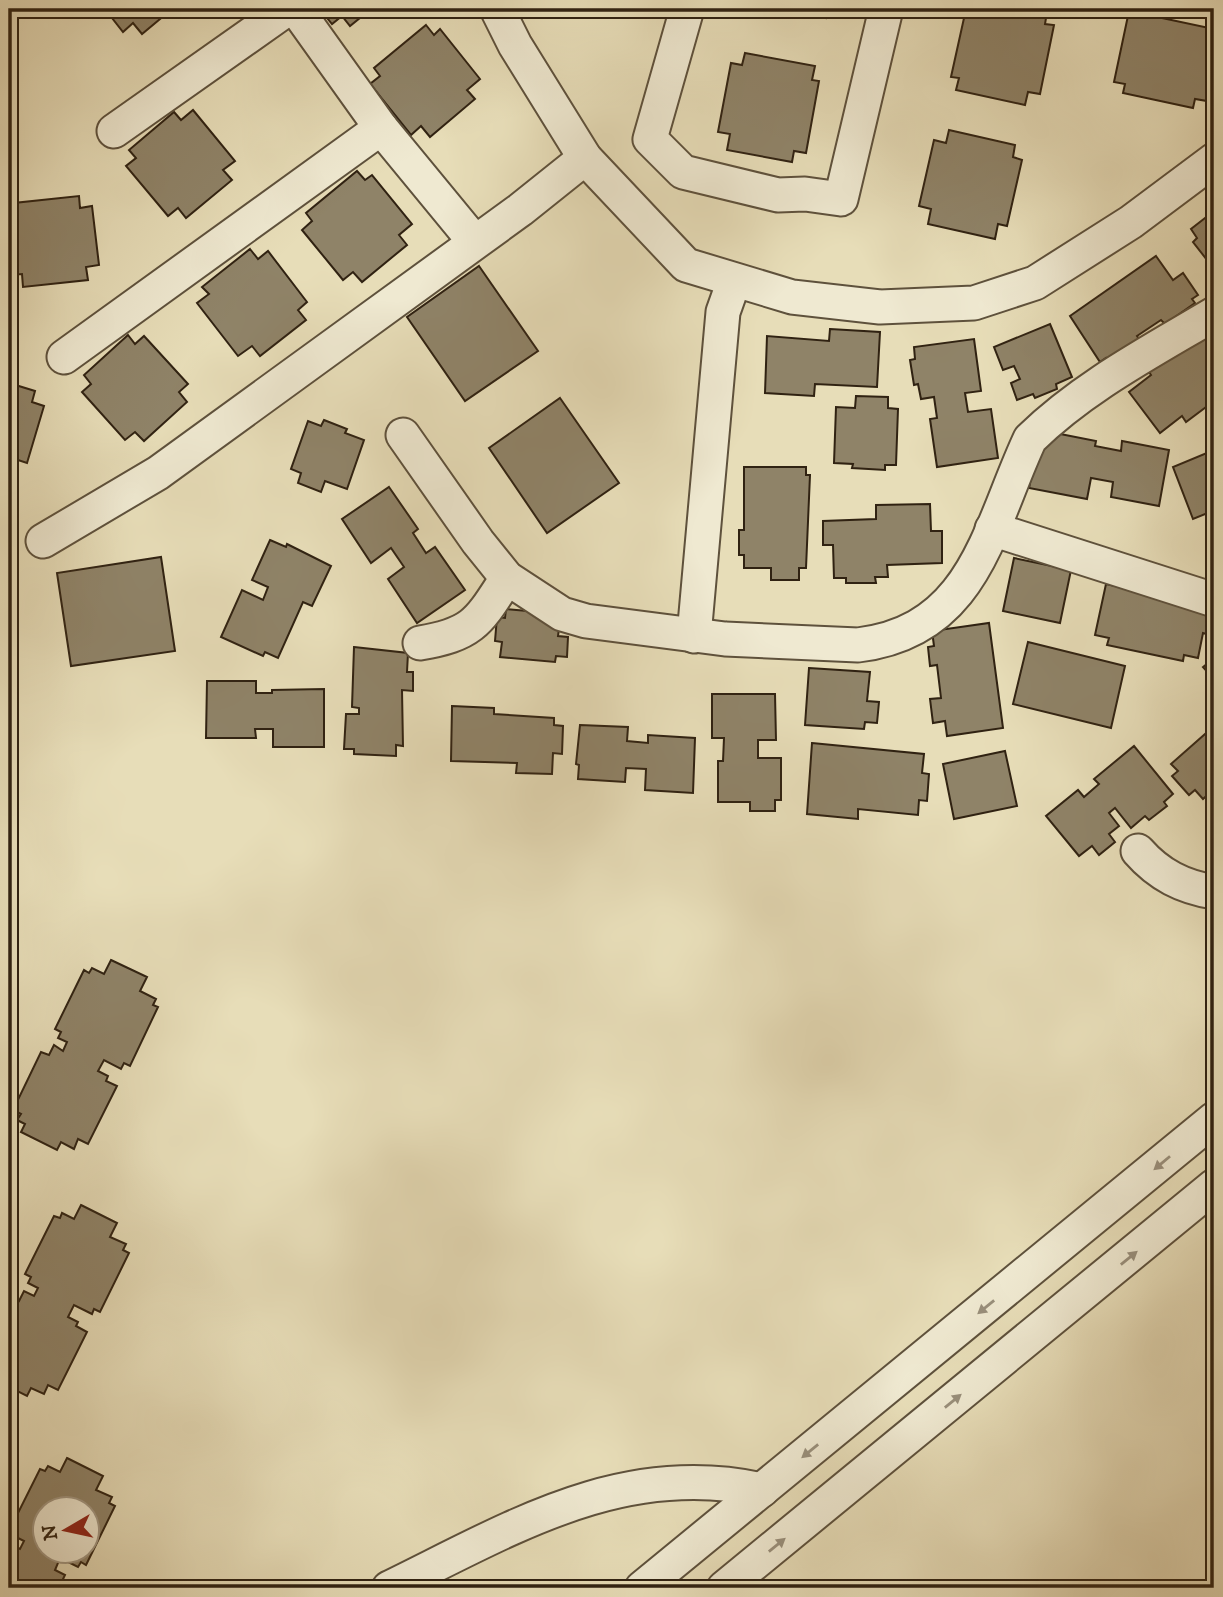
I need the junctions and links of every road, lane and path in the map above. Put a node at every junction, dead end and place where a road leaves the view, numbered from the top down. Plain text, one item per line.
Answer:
1 (287, 9) edge
2 (296, 9) edge
3 (497, 9) edge
4 (687, 9) edge
5 (886, 9) edge
6 (381, 128) junction
7 (114, 131) dead end
8 (585, 158) junction
9 (1214, 160) edge
10 (474, 241) junction
11 (734, 281) junction
12 (1214, 314) edge
13 (64, 357) dead end
14 (403, 435) dead end
15 (992, 529) junction
16 (43, 541) dead end
17 (507, 578) junction
18 (1214, 600) edge
19 (695, 636) junction
20 (420, 643) dead end
21 (1138, 851) dead end
22 (1214, 892) edge
23 (1214, 1119) edge
24 (1214, 1186) edge
25 (762, 1490) junction
26 (389, 1588) edge
27 (642, 1588) edge
28 (724, 1588) edge

1 - 7 street
2 - 6 street
3 - 8 street
4 - 5 street
6 - 10 street
6 - 13 street
8 - 10 street
8 - 11 street
9 - 11 street
10 - 16 street
11 - 19 street
12 - 15 street
14 - 17 street
15 - 18 street
15 - 19 street
17 - 19 street
17 - 20 street
21 - 22 street
23 -> 25 street
28 -> 24 street
25 - 26 street
25 - 27 street

